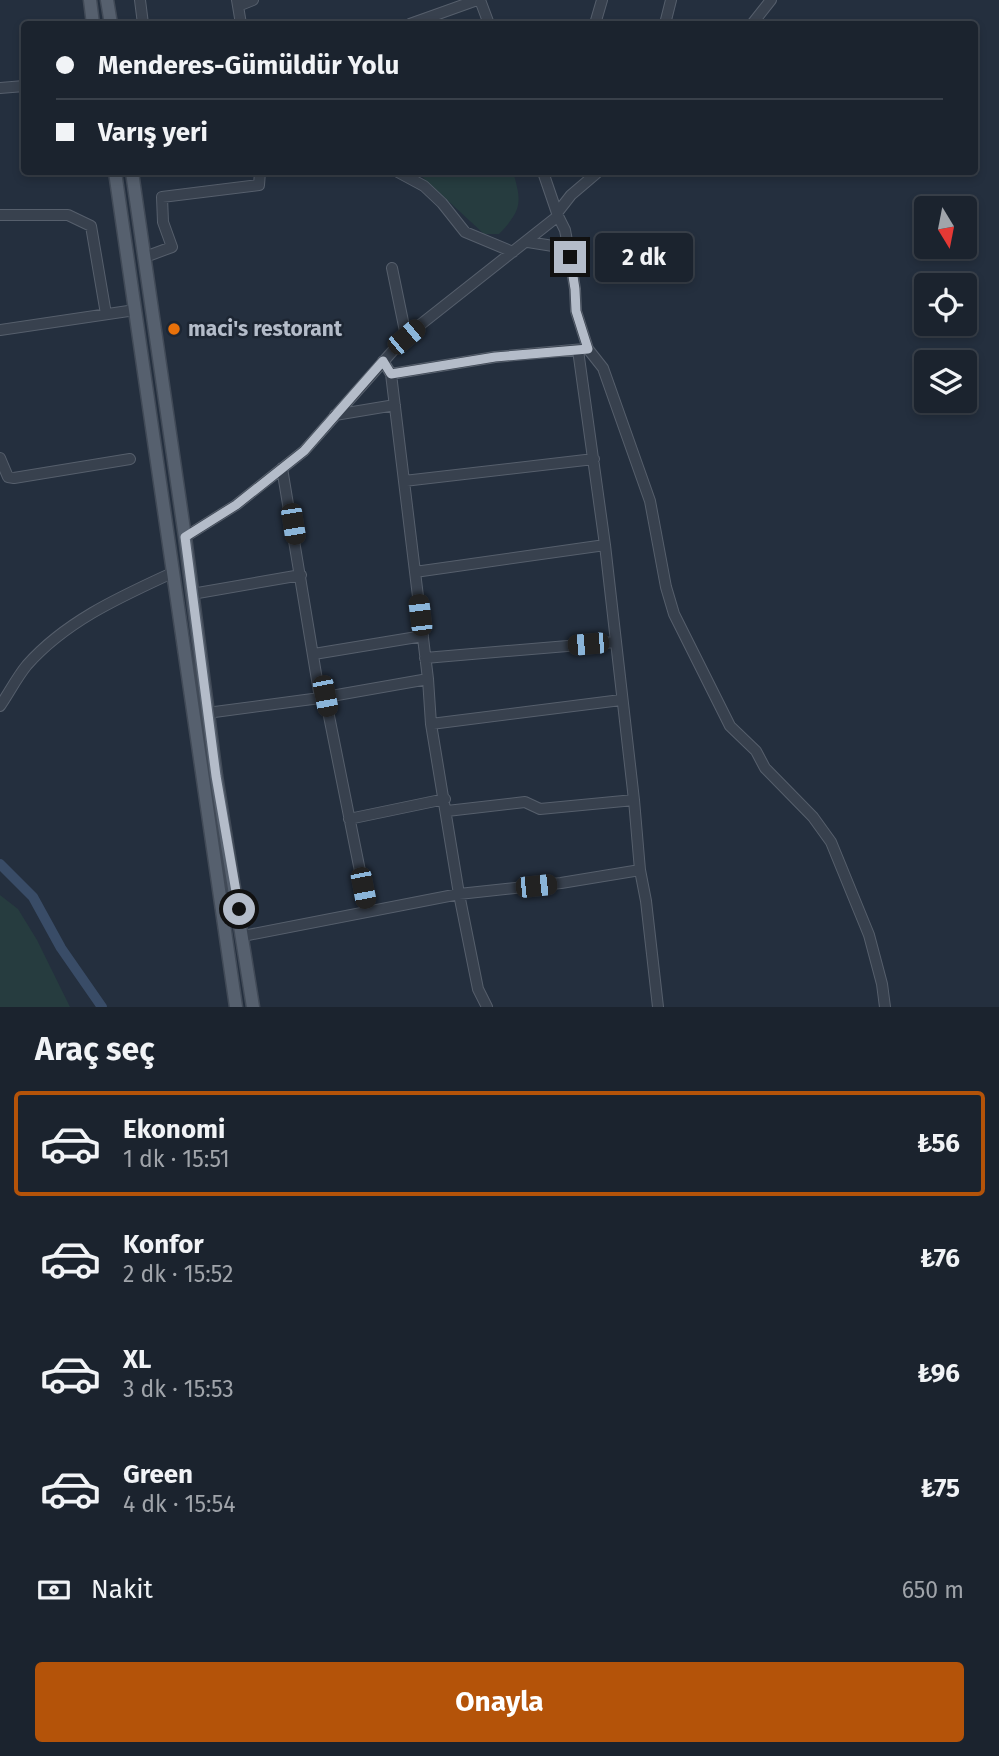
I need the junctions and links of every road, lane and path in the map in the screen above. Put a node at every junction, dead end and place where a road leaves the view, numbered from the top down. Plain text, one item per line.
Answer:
1 (89, 0) edge
2 (107, 0) edge
3 (140, 0) edge
4 (253, 0) edge
5 (478, 0) edge
6 (602, 0) edge
7 (671, 0) edge
8 (771, 0) edge
9 (237, 3) edge
10 (92, 21) edge
11 (110, 21) edge
12 (143, 21) edge
13 (240, 21) edge
14 (418, 21) edge
15 (488, 21) edge
16 (596, 21) edge
17 (666, 21) edge
18 (754, 21) edge
19 (21, 86) edge
20 (0, 88) edge
21 (115, 175) edge
22 (132, 175) edge
23 (260, 175) edge
24 (404, 175) edge
25 (544, 175) edge
26 (594, 175) edge
27 (558, 214) junction
28 (0, 215) edge
29 (528, 242) junction
30 (513, 253) junction
31 (145, 257) junction
32 (570, 257) junction
33 (392, 268) dead end
34 (135, 310) junction
35 (106, 314) junction
36 (0, 330) edge
37 (406, 337) junction
38 (583, 349) junction
39 (383, 361) junction
40 (391, 374) junction
41 (395, 405) junction
42 (335, 415) junction
43 (0, 457) edge
44 (130, 458) dead end
45 (594, 459) junction
46 (282, 468) junction
47 (404, 481) junction
48 (185, 537) junction
49 (605, 545) junction
50 (415, 572) junction
51 (173, 573) junction
52 (301, 575) junction
53 (192, 594) junction
54 (423, 636) junction
55 (615, 642) junction
56 (314, 654) junction
57 (425, 658) junction
58 (428, 679) junction
59 (323, 697) junction
60 (621, 700) junction
61 (0, 706) edge
62 (207, 713) junction
63 (431, 724) junction
64 (445, 799) junction
65 (634, 800) junction
66 (447, 811) junction
67 (349, 819) junction
68 (639, 870) junction
69 (459, 894) junction
70 (368, 911) junction
71 (243, 936) junction
72 (236, 1007) edge
73 (253, 1007) edge
74 (487, 1007) edge
75 (658, 1007) edge
76 (885, 1007) edge

1 - 10 main road
2 - 11 main road
3 - 12 street
4 - 9 street
5 - 14 street
5 - 15 street
6 - 16 street
7 - 17 street
8 - 18 street
9 - 13 street
19 - 20 street
21 - 34 main road
22 - 31 main road
23 - 31 street
24 - 30 street
25 - 27 street
26 - 27 street
27 - 29 street
27 - 32 street
28 - 35 street
29 - 30 street
29 - 32 street
30 - 37 street
31 - 48 main road
32 - 38 street
33 - 37 street
34 - 35 street
34 - 51 main road
35 - 36 street
37 - 39 street
38 - 40 street
38 - 45 street
38 - 76 street
39 - 40 street
39 - 42 street
40 - 41 street
41 - 42 street
41 - 47 street
42 - 46 street
43 - 44 street
45 - 47 street
45 - 49 street
46 - 48 street
46 - 52 street
47 - 50 street
48 - 53 main road
49 - 50 street
49 - 55 street
50 - 54 street
51 - 61 street
51 - 72 main road
52 - 53 street
52 - 56 street
53 - 62 main road
54 - 56 street
54 - 57 street
55 - 57 street
55 - 60 street
56 - 59 street
57 - 58 street
58 - 59 street
58 - 63 street
59 - 62 street
59 - 67 street
60 - 63 street
60 - 65 street
62 - 71 main road
63 - 64 street
64 - 66 street
64 - 67 street
65 - 66 street
65 - 68 street
66 - 69 street
67 - 70 street
68 - 69 street
68 - 75 street
69 - 70 street
69 - 74 street
70 - 71 street
71 - 73 main road

